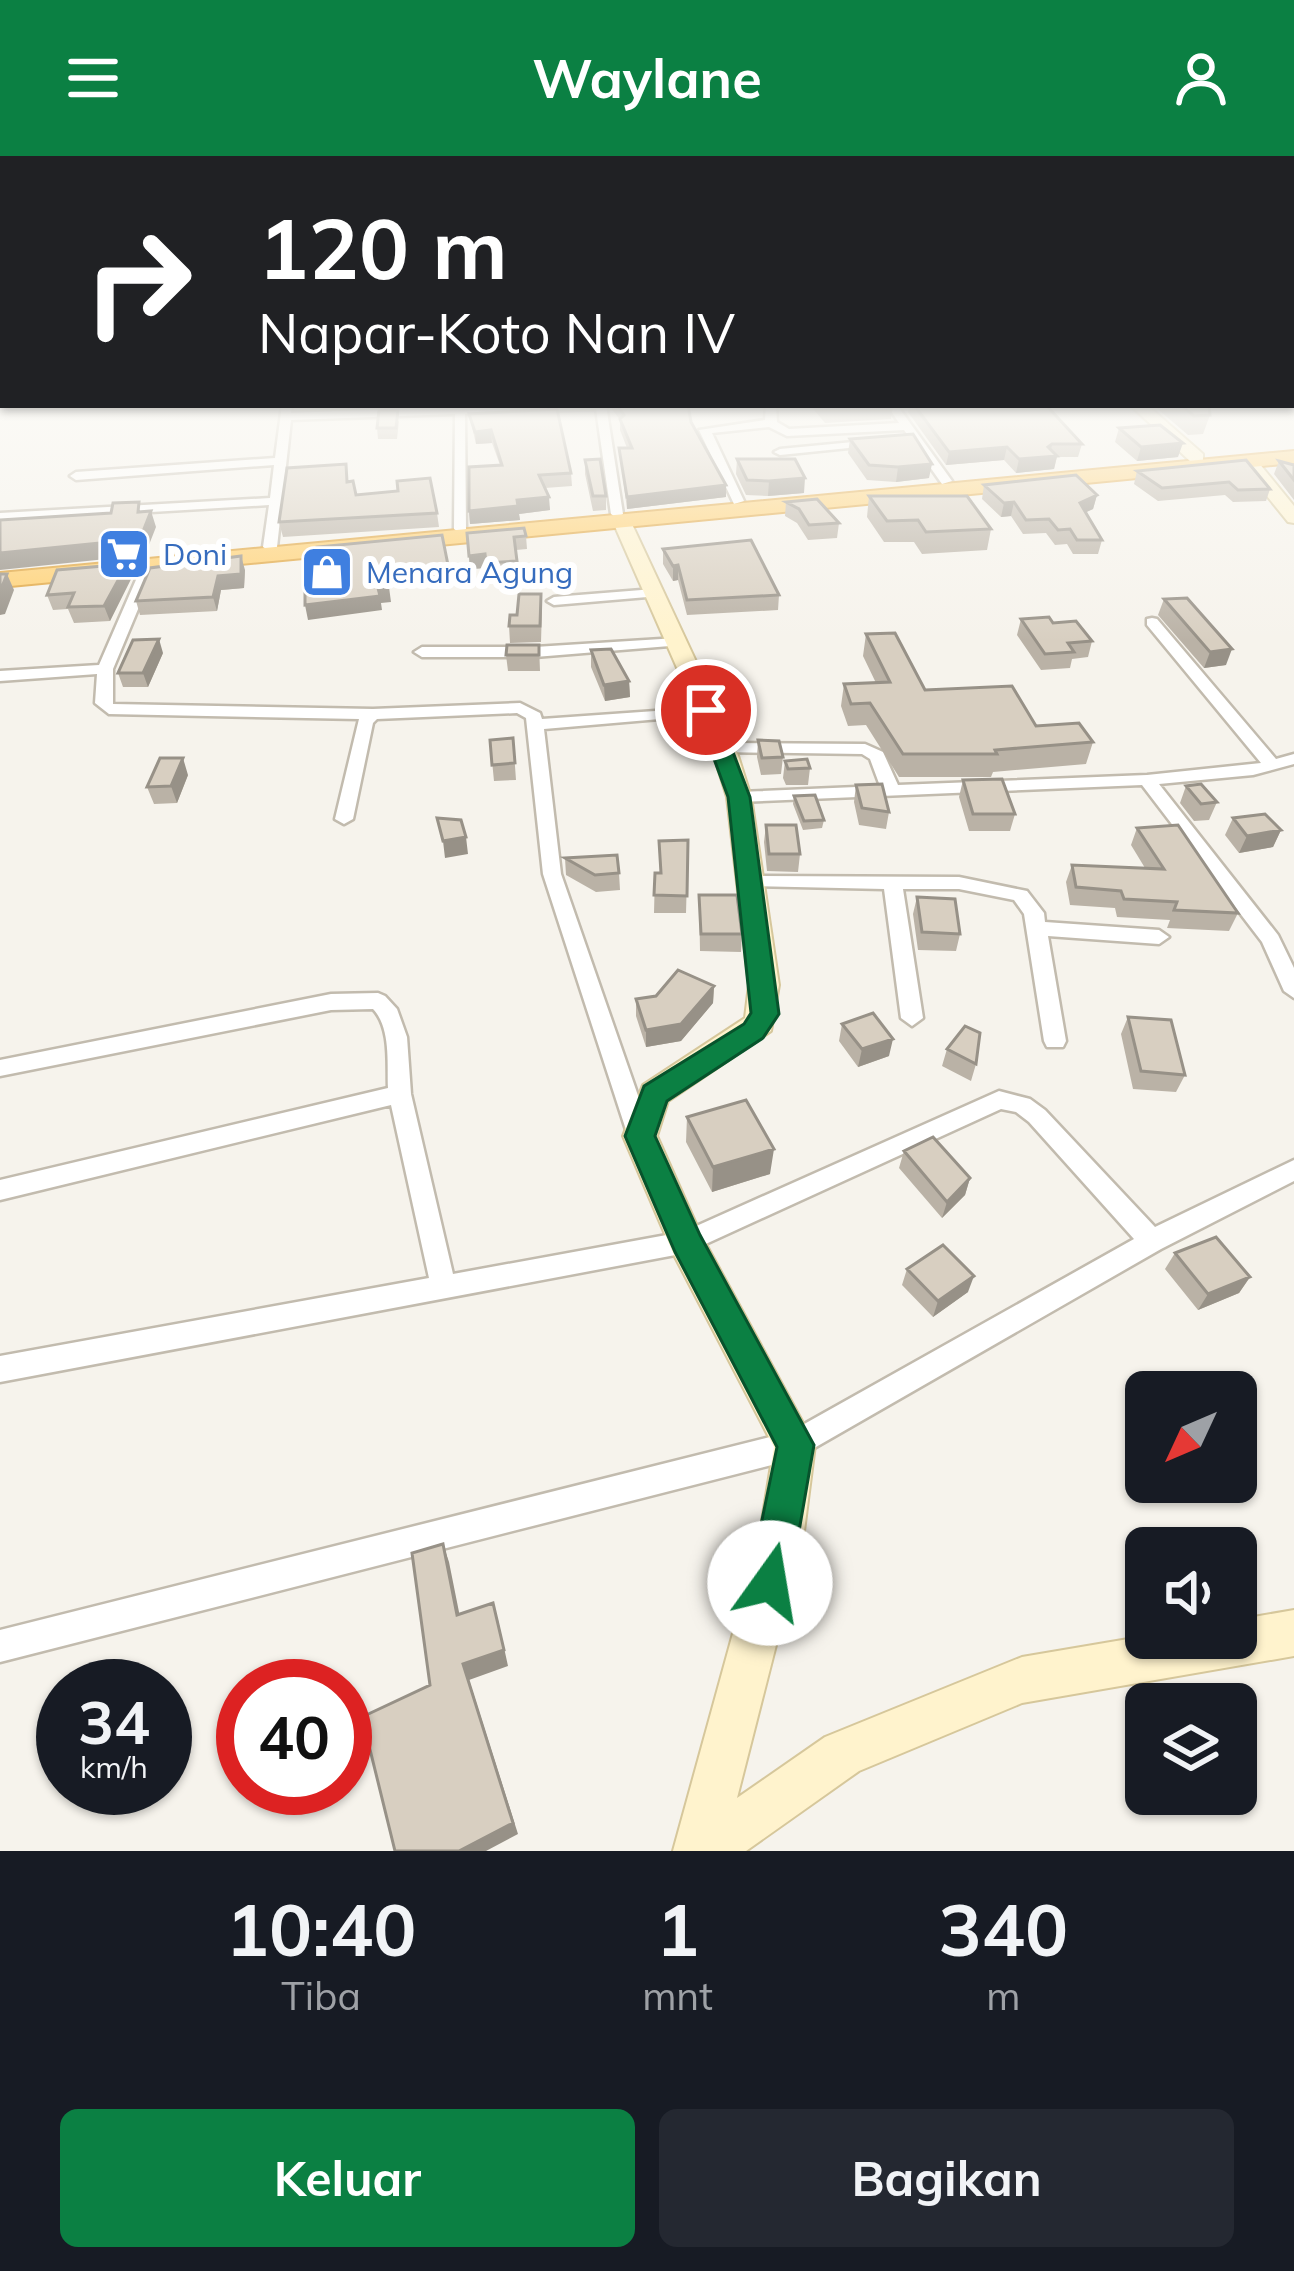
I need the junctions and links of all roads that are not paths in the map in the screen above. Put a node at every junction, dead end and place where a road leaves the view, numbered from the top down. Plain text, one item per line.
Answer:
1 (277, 482) edge
2 (460, 482) edge
3 (613, 482) edge
4 (730, 482) edge
5 (940, 482) edge
6 (997, 482) edge
7 (1265, 482) edge
8 (891, 491) junction
9 (828, 497) junction
10 (276, 501) junction
11 (738, 501) junction
12 (0, 517) edge
13 (619, 518) junction
14 (1294, 518) edge
15 (460, 529) junction
16 (270, 547) junction
17 (149, 566) junction
18 (0, 576) edge
19 (654, 593) junction
20 (554, 601) dead end
21 (1152, 622) dead end
22 (677, 642) junction
23 (422, 652) dead end
24 (105, 669) junction
25 (0, 676) edge
26 (706, 710) junction
27 (374, 714) junction
28 (536, 725) junction
29 (724, 748) junction
30 (1294, 759) edge
31 (1273, 766) junction
32 (1147, 780) junction
33 (890, 788) junction
34 (739, 797) junction
35 (344, 820) dead end
36 (753, 882) junction
37 (893, 884) junction
38 (1035, 928) junction
39 (1159, 937) dead end
40 (1294, 991) edge
41 (912, 1018) dead end
42 (1055, 1041) dead end
43 (0, 1068) edge
44 (400, 1094) junction
45 (640, 1136) junction
46 (1294, 1170) edge
47 (0, 1190) edge
48 (1152, 1241) junction
49 (686, 1242) junction
50 (442, 1285) junction
51 (0, 1369) edge
52 (796, 1445) junction
53 (1294, 1633) edge
54 (0, 1646) edge
55 (701, 1851) edge

1 - 10 street
2 - 15 street
3 - 13 street
4 - 11 street
5 - 8 highway
6 - 8 highway
7 - 14 street
8 - 9 highway
9 - 11 highway
9 - 13 highway
10 - 12 street
10 - 16 street
11 - 13 highway
13 - 15 highway
13 - 17 highway
13 - 19 street
15 - 16 highway
16 - 18 highway
17 - 18 highway
17 - 24 street
19 - 20 street
19 - 22 street
21 - 31 street
22 - 23 street
22 - 26 street
24 - 25 street
24 - 27 street
26 - 28 street
26 - 29 street
27 - 28 street
27 - 35 street
28 - 45 street
29 - 33 street
29 - 34 street
30 - 31 street
31 - 32 street
32 - 33 street
32 - 40 street
33 - 34 street
34 - 36 street
36 - 37 street
36 - 45 street
37 - 38 street
37 - 41 street
38 - 39 street
38 - 42 street
43 - 44 street
44 - 47 street
44 - 50 street
45 - 49 street
46 - 48 street
48 - 49 street
48 - 52 street
49 - 50 street
49 - 52 street
50 - 51 street
52 - 54 street
52 - 55 street
53 - 55 street

